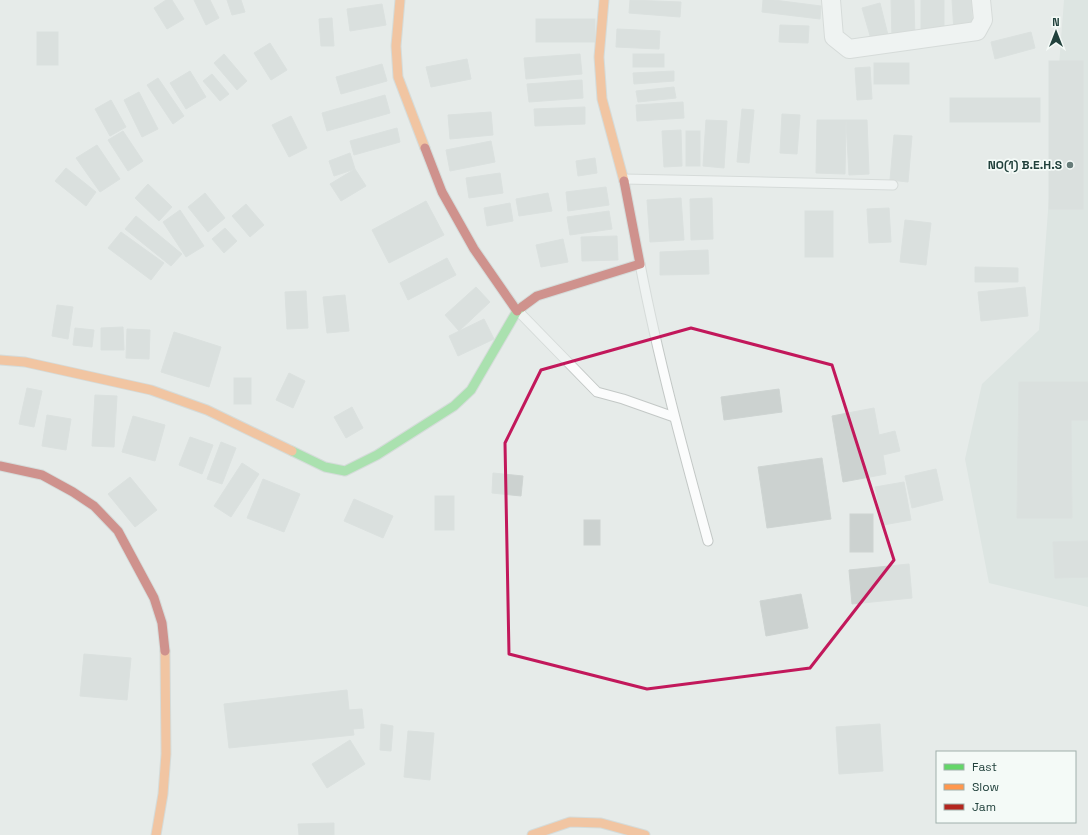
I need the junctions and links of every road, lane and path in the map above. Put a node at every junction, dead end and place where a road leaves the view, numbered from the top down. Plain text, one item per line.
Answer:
1 (400, 0) edge
2 (604, 0) edge
3 (830, 0) edge
4 (981, 0) edge
5 (624, 179) junction
6 (893, 185) dead end
7 (640, 264) junction
8 (517, 310) junction
9 (0, 360) edge
10 (674, 417) junction
11 (0, 466) edge
12 (708, 542) dead end
13 (156, 835) edge
14 (532, 835) edge
15 (645, 835) edge

1 - 8 street
2 - 5 street
3 - 4 street
5 - 6 lane
5 - 7 street
7 - 8 street
7 - 10 lane
8 - 9 street
8 - 10 lane
10 - 12 lane
11 - 13 street
14 - 15 street

